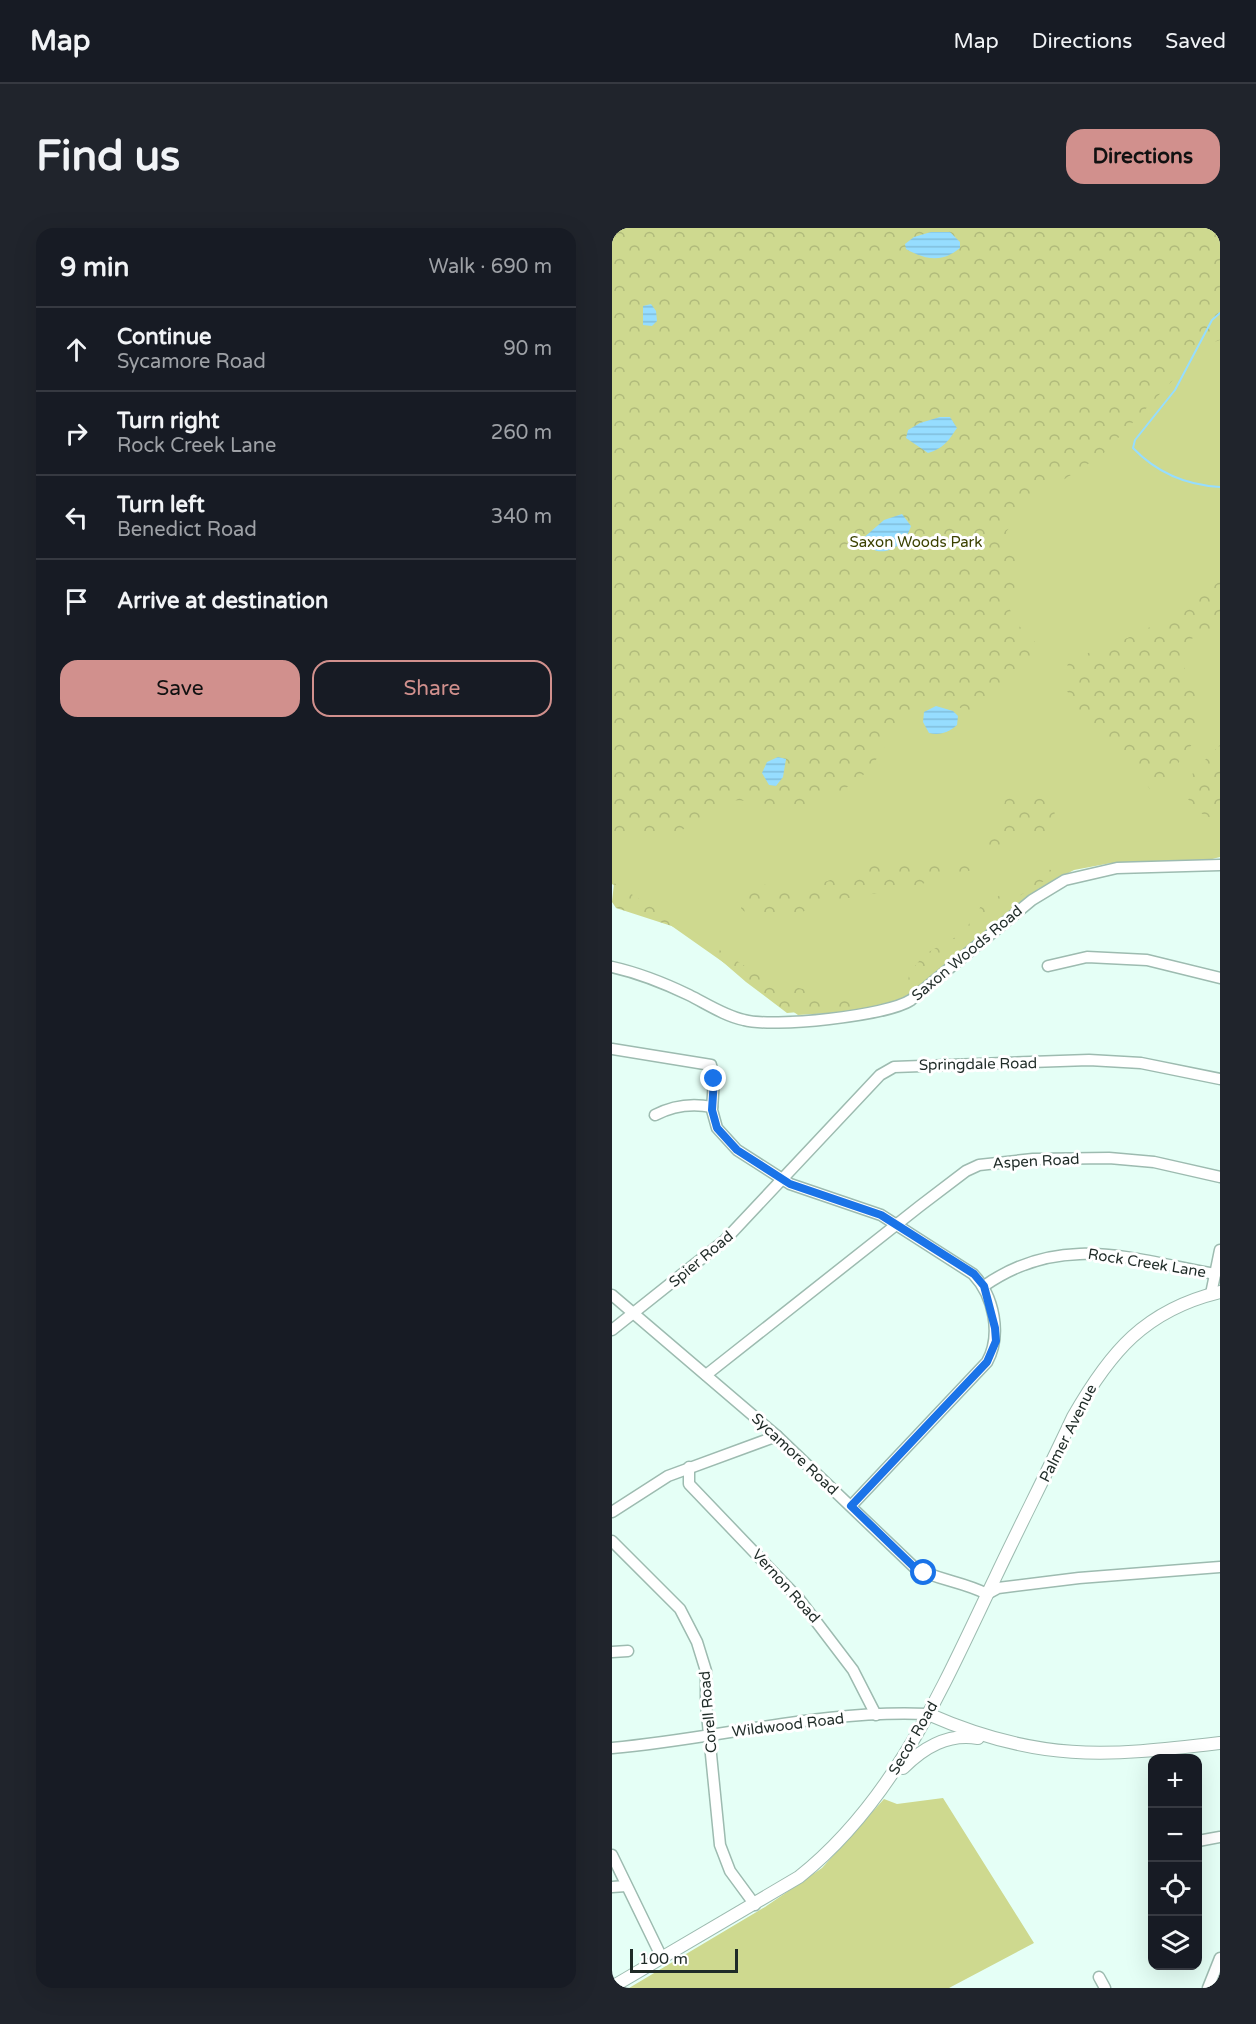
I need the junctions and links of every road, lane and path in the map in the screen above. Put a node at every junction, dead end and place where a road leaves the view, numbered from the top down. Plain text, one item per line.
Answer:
1 (1220, 865) edge
2 (1048, 966) dead end
3 (612, 967) edge
4 (1220, 978) edge
5 (612, 1049) edge
6 (1220, 1079) edge
7 (712, 1107) junction
8 (655, 1115) dead end
9 (1220, 1177) edge
10 (783, 1179) junction
11 (898, 1225) junction
12 (1220, 1250) edge
13 (1215, 1274) junction
14 (984, 1286) junction
15 (1216, 1293) edge
16 (612, 1295) edge
17 (634, 1314) junction
18 (612, 1330) edge
19 (706, 1375) junction
20 (777, 1436) junction
21 (689, 1467) junction
22 (851, 1506) junction
23 (612, 1512) edge
24 (612, 1541) edge
25 (1220, 1567) edge
26 (987, 1594) junction
27 (628, 1651) dead end
28 (612, 1652) edge
29 (928, 1714) junction
30 (876, 1715) junction
31 (709, 1735) junction
32 (1220, 1743) edge
33 (1012, 1744) junction
34 (612, 1748) edge
35 (885, 1785) junction
36 (1220, 1838) edge
37 (1202, 1840) edge
38 (612, 1854) edge
39 (626, 1886) junction
40 (612, 1887) edge
41 (755, 1905) junction
42 (662, 1958) junction
43 (1220, 1958) edge
44 (1099, 1977) dead end
45 (612, 1987) edge
46 (1105, 1988) edge
47 (1208, 1988) edge

1 - 3 street, Saxon Woods Road
2 - 4 street
5 - 7 street
6 - 10 street, Springdale Road
7 - 8 street
7 - 10 street
9 - 11 street, Aspen Road
10 - 11 street
10 - 17 street, Spier Road
11 - 14 street
11 - 19 street, Aspen Road
12 - 13 street
13 - 14 street, Rock Creek Lane
13 - 15 street, Rock Creek Lane
14 - 22 street
15 - 26 main road, Palmer Avenue
16 - 17 street, Sycamore Road
17 - 18 street, Spier Road
17 - 19 street, Sycamore Road
19 - 20 street, Sycamore Road
20 - 21 street
20 - 22 street, Sycamore Road
21 - 23 street
21 - 30 street, Vernon Road
22 - 26 street, Sycamore Road
24 - 31 street, Corell Road
25 - 26 street
26 - 29 main road, Secor Road
27 - 28 street
29 - 30 street, Wildwood Road
29 - 33 main road
29 - 35 main road, Secor Road
30 - 31 street, Wildwood Road
31 - 34 street, Wildwood Road
31 - 41 street, Corell Road
32 - 33 main road
33 - 35 main road
35 - 41 main road, Secor Road
36 - 37 street
38 - 39 street
39 - 40 street
39 - 42 street
41 - 42 main road, Secor Road
42 - 45 main road, Secor Road
43 - 47 street
44 - 46 street

